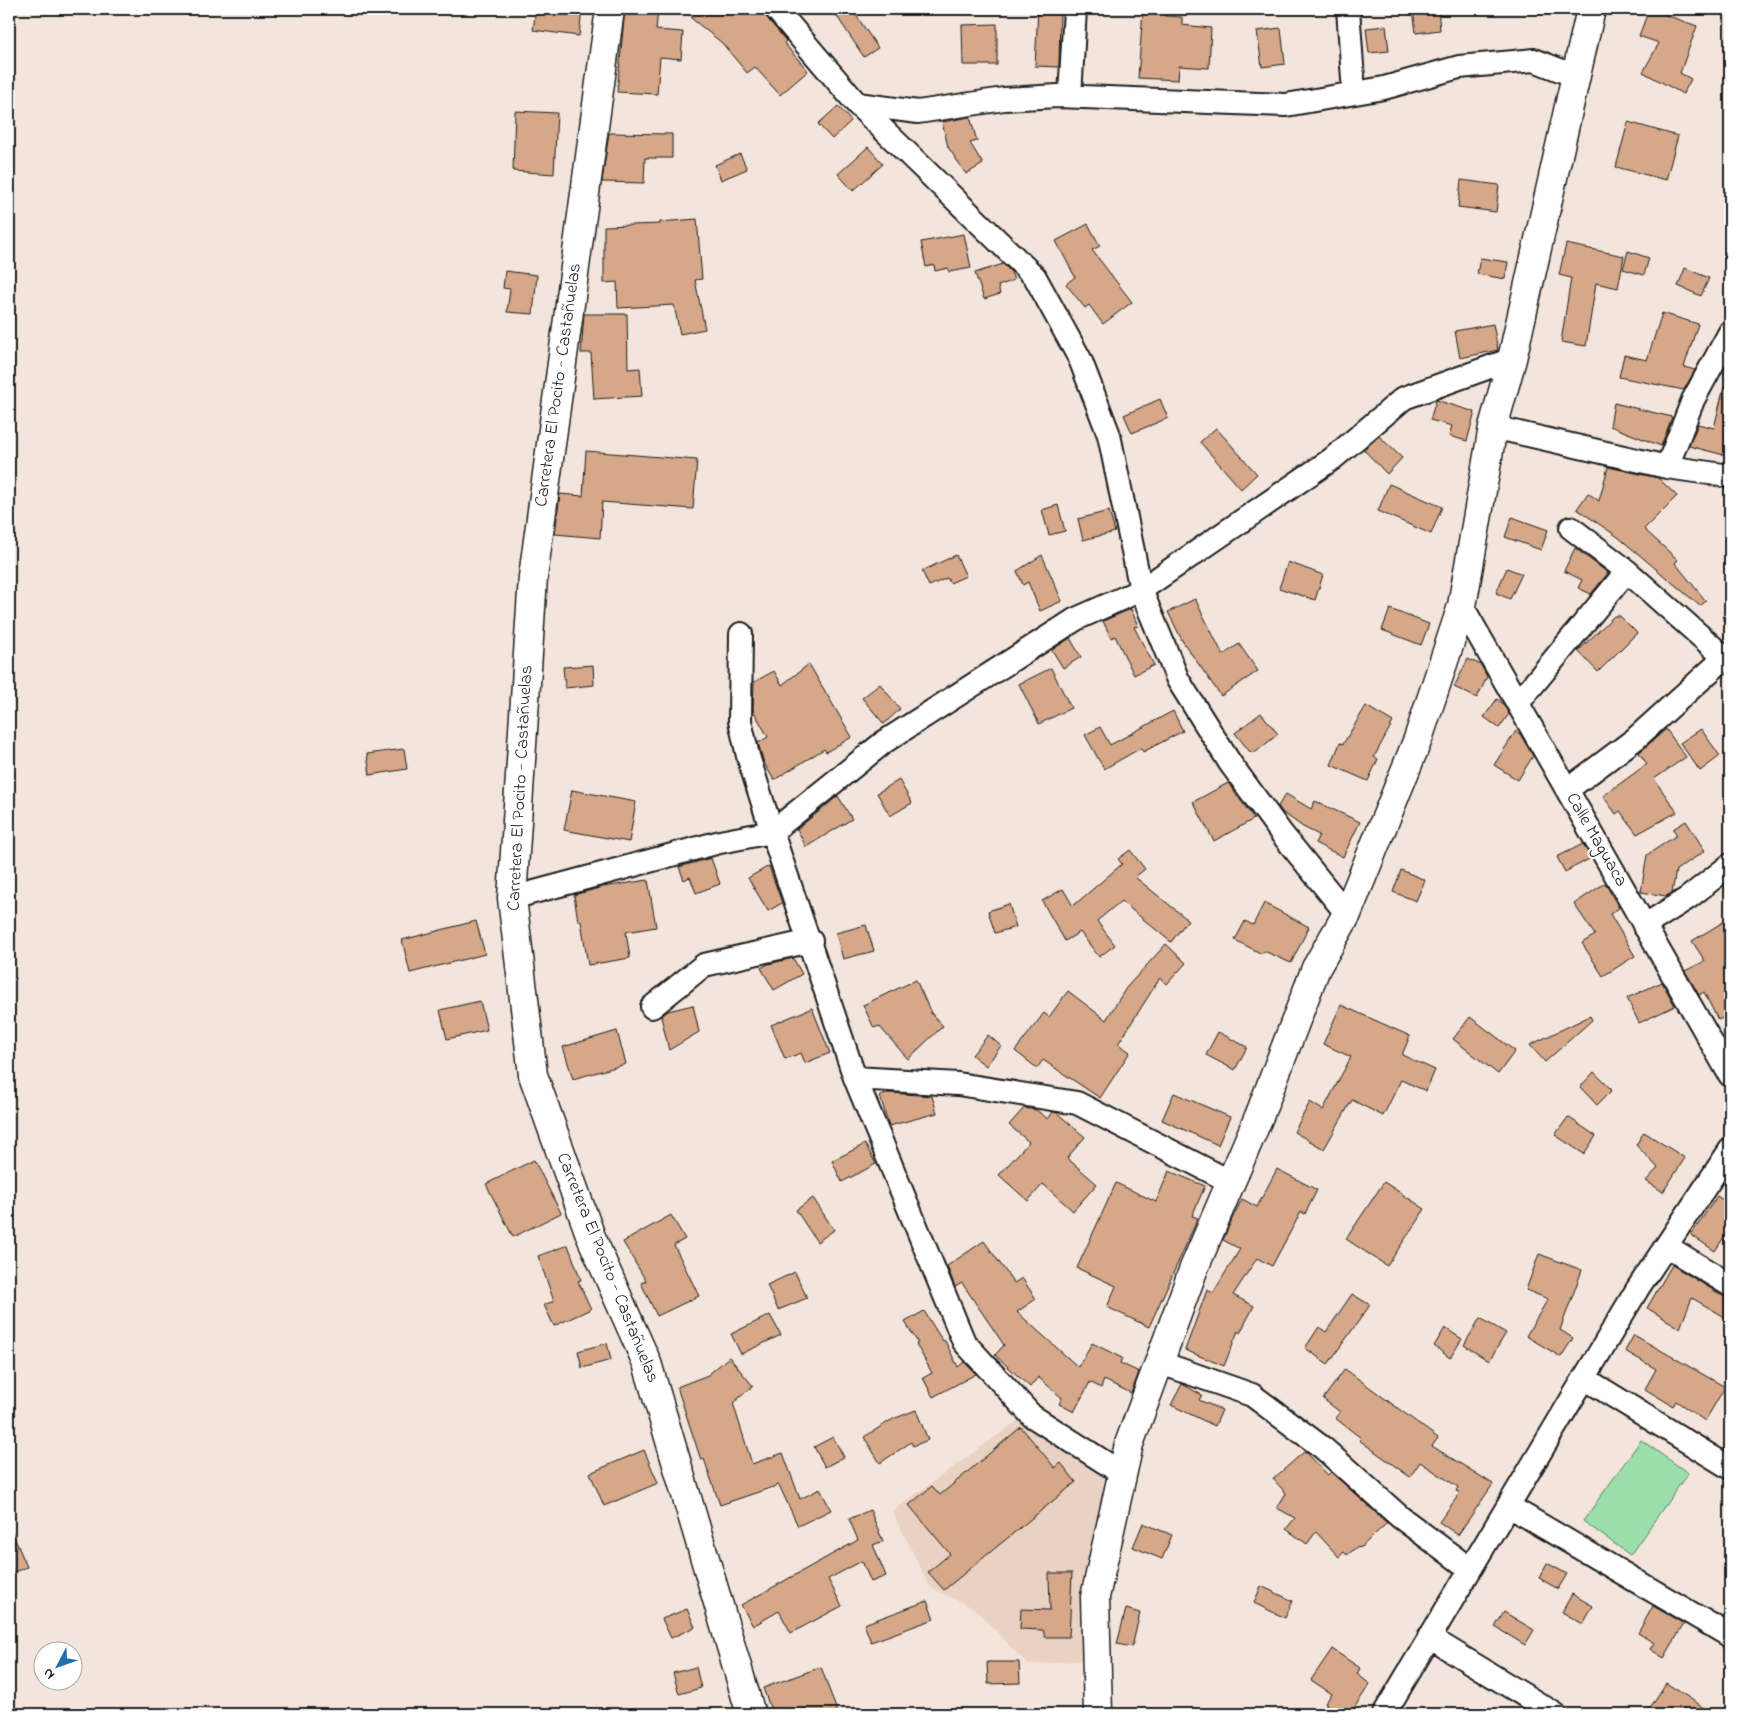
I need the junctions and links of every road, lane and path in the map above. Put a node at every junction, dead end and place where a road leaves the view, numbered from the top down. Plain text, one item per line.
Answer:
1 (610, 9) edge
2 (776, 9) edge
3 (1075, 9) edge
4 (1348, 9) edge
5 (1591, 9) edge
6 (1575, 76) junction
7 (1354, 93) junction
8 (1070, 96) junction
9 (857, 104) junction
10 (1730, 332) edge
11 (1512, 359) junction
12 (1493, 427) junction
13 (1667, 467) junction
14 (1730, 476) edge
15 (1571, 528) dead end
16 (1627, 571) junction
17 (1141, 590) junction
18 (1462, 606) junction
19 (741, 634) dead end
20 (1728, 656) edge
21 (1518, 703) junction
22 (1567, 790) junction
23 (772, 832) junction
24 (1730, 865) edge
25 (512, 898) junction
26 (1347, 914) junction
27 (1644, 926) junction
28 (810, 941) junction
29 (652, 1007) dead end
30 (1730, 1075) edge
31 (855, 1078) junction
32 (1730, 1150) edge
33 (1231, 1182) junction
34 (1666, 1246) junction
35 (1730, 1285) edge
36 (1161, 1363) junction
37 (1584, 1378) junction
38 (1730, 1468) edge
39 (1123, 1474) junction
40 (1508, 1506) junction
41 (1470, 1569) junction
42 (1730, 1636) edge
43 (1429, 1637) junction
44 (751, 1714) edge
45 (1098, 1714) edge
46 (1384, 1714) edge
47 (1555, 1714) edge

1 - 25 main road, Carretera El Pocito - Castañuelas
2 - 9 street
3 - 8 street
4 - 7 street
5 - 6 main road
6 - 7 street
6 - 11 main road
7 - 8 street
8 - 9 street
9 - 17 street
10 - 13 street
11 - 12 main road
11 - 17 street
12 - 13 street
12 - 18 main road
13 - 14 street
15 - 16 street
16 - 20 street
16 - 21 street
17 - 23 street
17 - 26 street
18 - 21 street, Calle Maguaca
18 - 26 main road
19 - 23 street
20 - 22 street
21 - 22 street, Calle Maguaca
22 - 27 street, Calle Maguaca
23 - 25 street
23 - 28 street
24 - 27 street
25 - 44 main road, Carretera El Pocito - Castañuelas
26 - 33 main road
27 - 30 street, Calle Maguaca
28 - 29 street
28 - 31 street
31 - 33 street
31 - 39 street
32 - 34 street
33 - 36 main road
34 - 35 street
34 - 37 street
36 - 39 main road
36 - 41 street
37 - 38 street
37 - 40 street
39 - 45 main road
40 - 41 street
40 - 42 street
41 - 43 street
43 - 46 street
43 - 47 street

